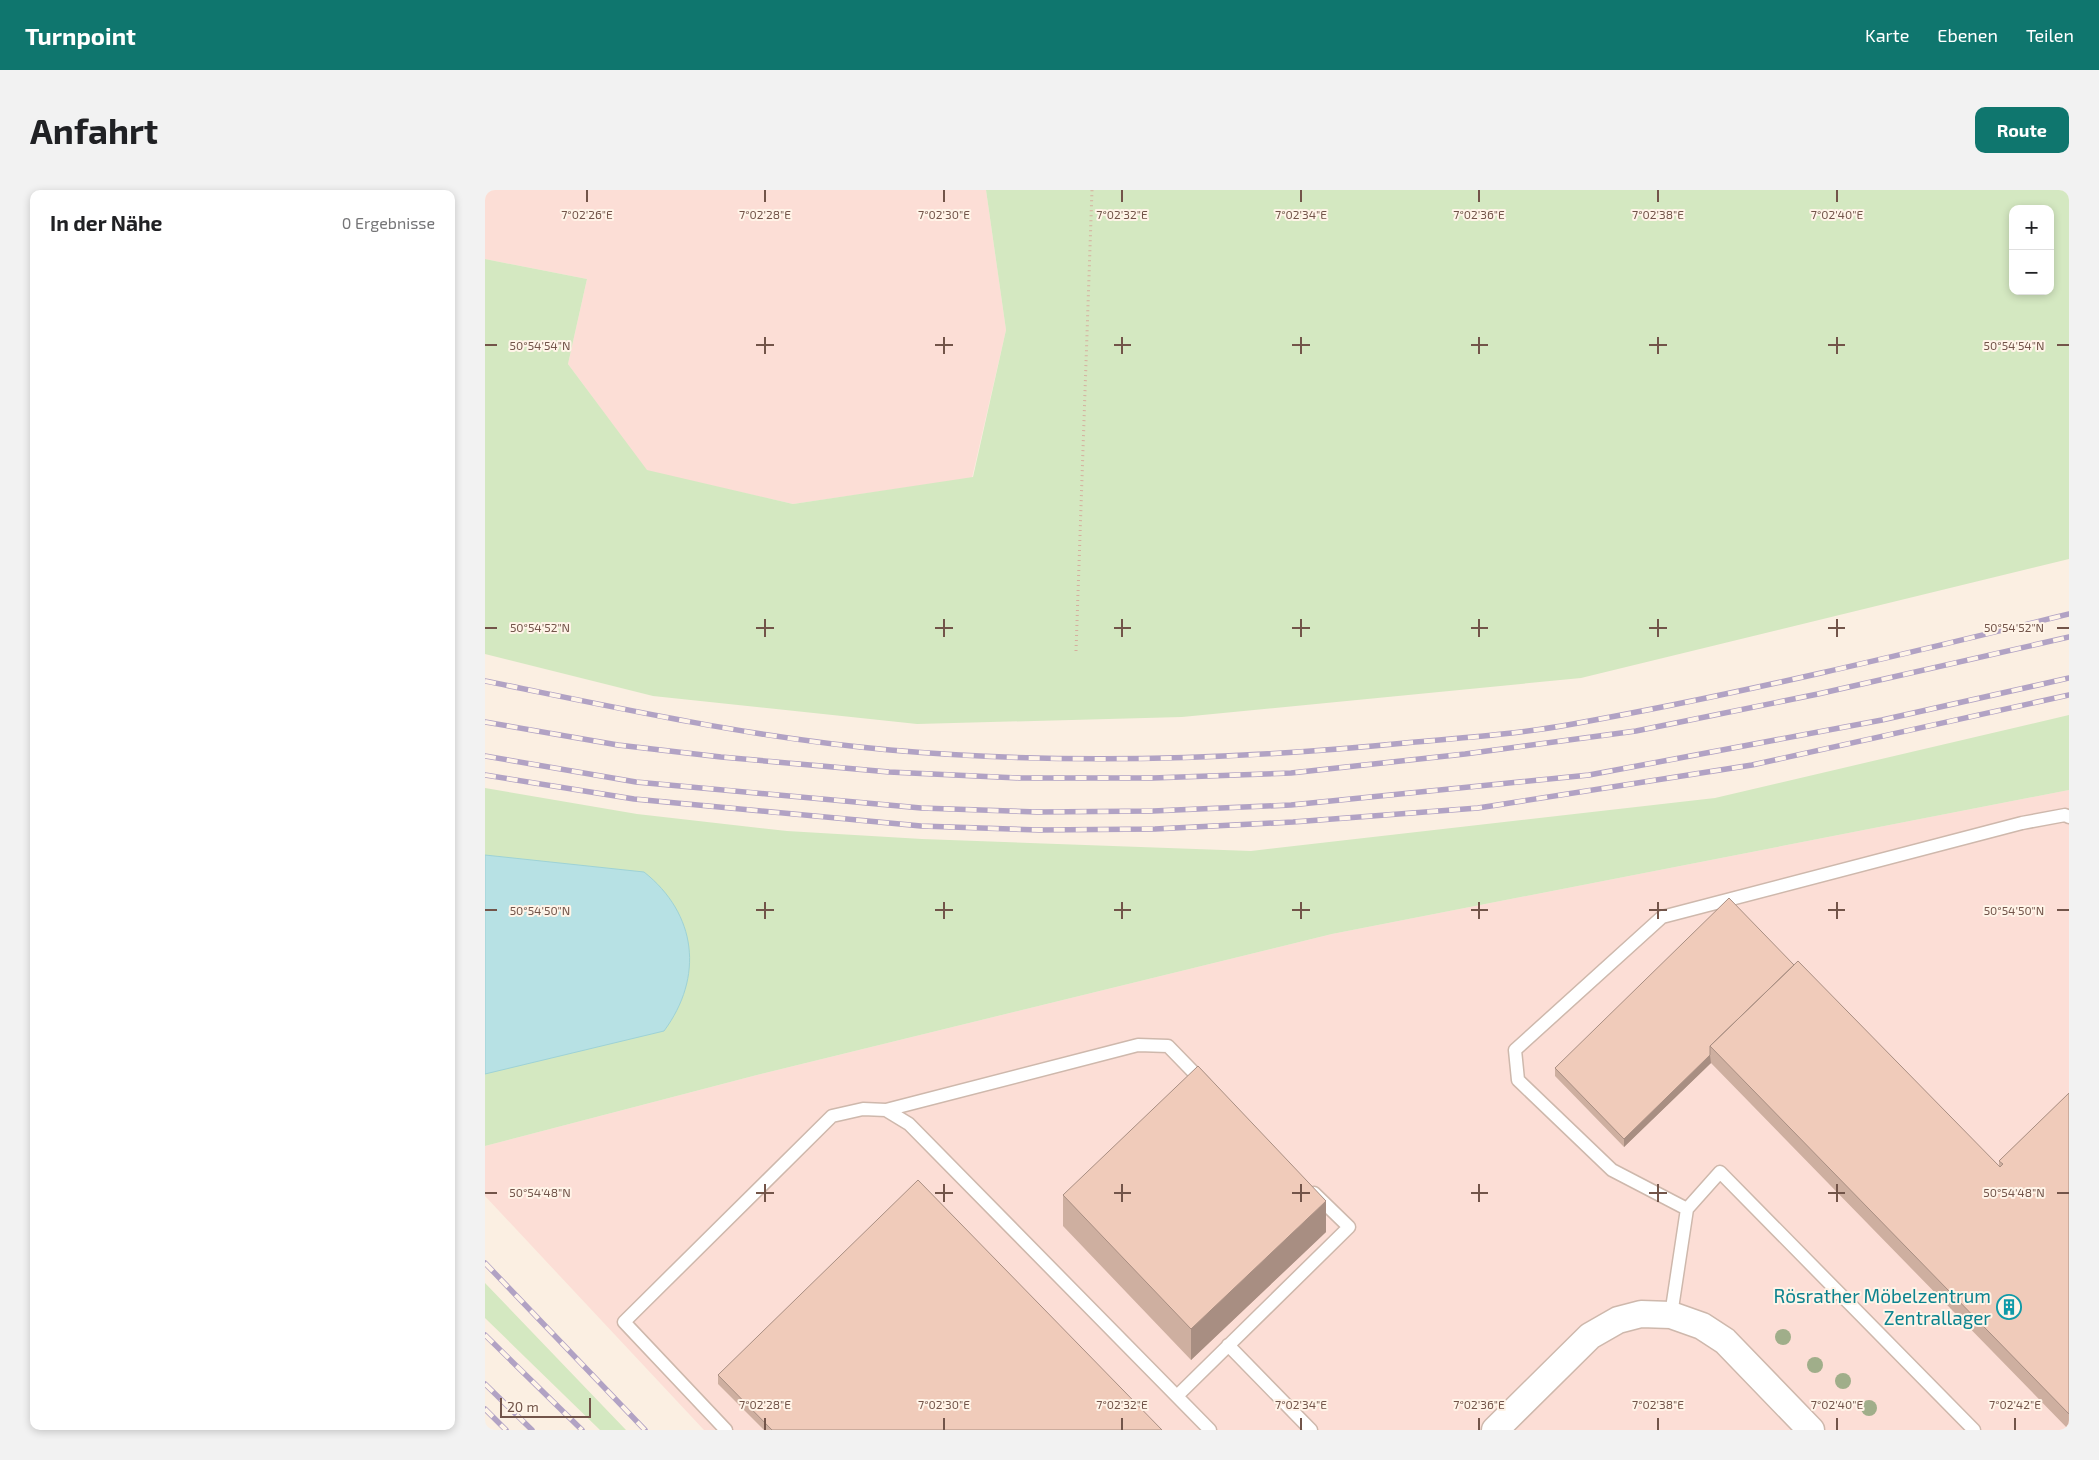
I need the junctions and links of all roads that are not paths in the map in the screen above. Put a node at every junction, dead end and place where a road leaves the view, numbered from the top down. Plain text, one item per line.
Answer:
1 (2069, 818) edge
2 (1216, 1095) edge
3 (886, 1110) junction
4 (1307, 1186) edge
5 (1687, 1209) junction
6 (1671, 1316) junction
7 (1228, 1345) junction
8 (1177, 1396) junction
9 (726, 1430) edge
10 (1210, 1430) edge
11 (1311, 1430) edge
12 (1495, 1430) edge
13 (1811, 1430) edge
14 (1974, 1430) edge

1 - 5 lane
2 - 3 lane
3 - 8 lane
3 - 9 lane
4 - 7 lane
5 - 6 lane
5 - 14 lane
6 - 12 street
6 - 13 street
7 - 8 lane
7 - 11 lane
8 - 10 lane

